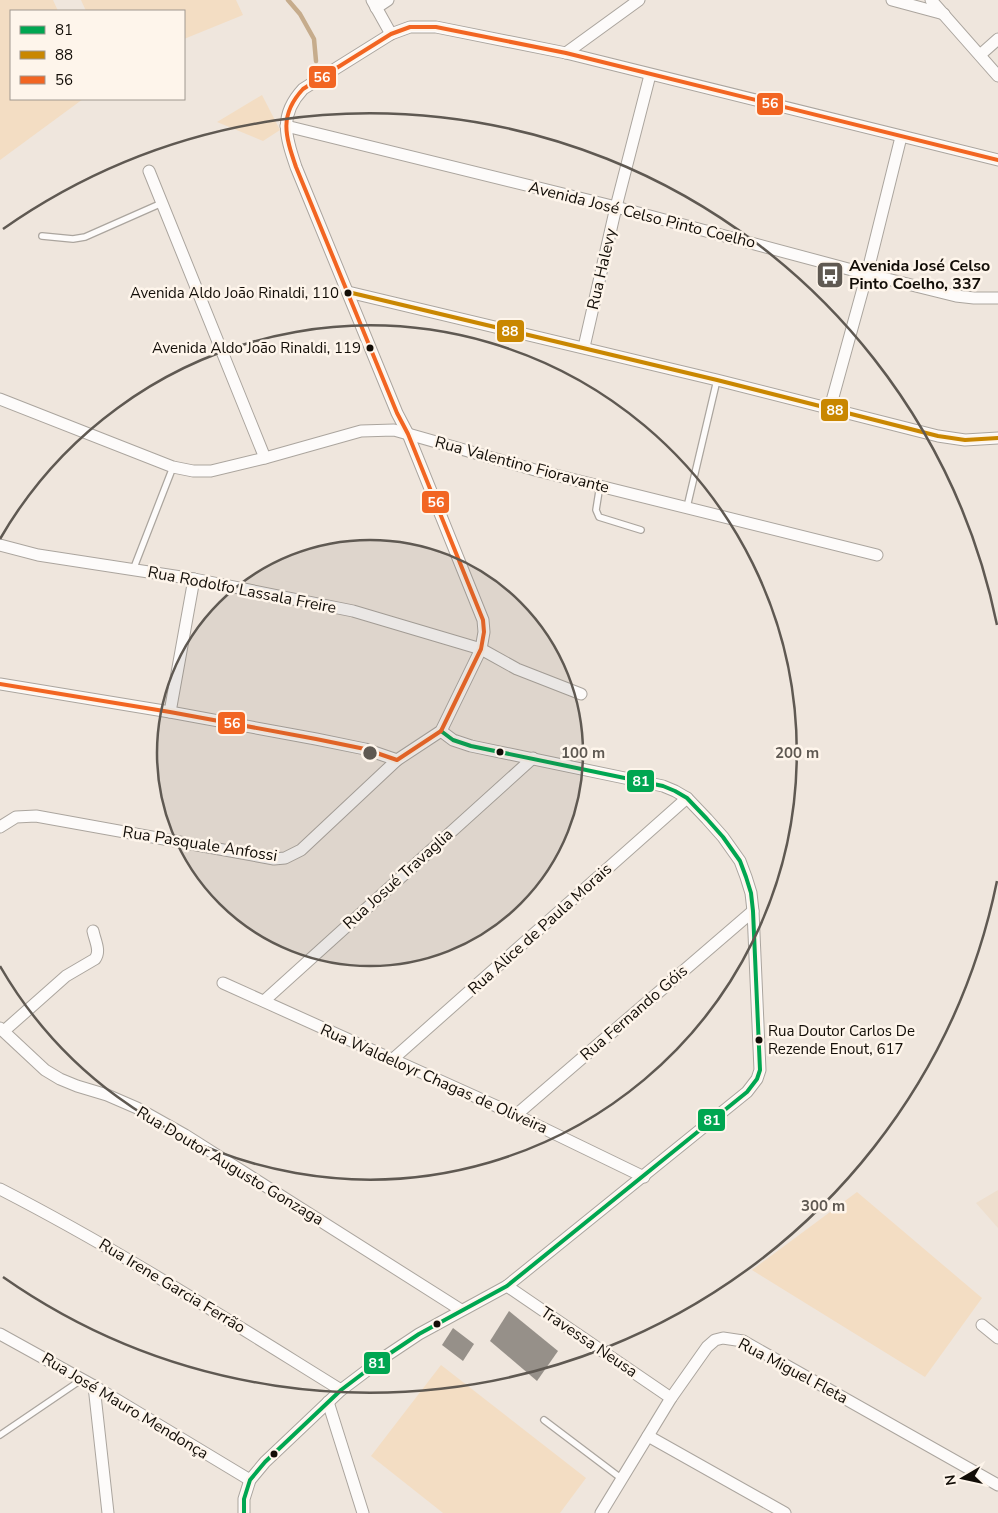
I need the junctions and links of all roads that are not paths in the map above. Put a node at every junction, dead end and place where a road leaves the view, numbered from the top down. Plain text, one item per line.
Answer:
1 (388, 0) edge
2 (639, 0) edge
3 (892, 0) edge
4 (931, 0) edge
5 (374, 4) edge
6 (944, 14) junction
7 (391, 34) junction
8 (998, 39) edge
9 (566, 54) junction
10 (980, 55) junction
11 (650, 75) junction
12 (998, 76) edge
13 (286, 126) junction
14 (901, 137) junction
15 (998, 160) edge
16 (150, 171) dead end
17 (162, 203) junction
18 (616, 207) junction
19 (42, 236) dead end
20 (867, 274) junction
21 (348, 292) junction
22 (998, 298) edge
23 (584, 347) junction
24 (717, 380) junction
25 (0, 399) edge
26 (830, 408) junction
27 (408, 434) junction
28 (998, 438) edge
29 (265, 458) junction
30 (173, 468) junction
31 (600, 485) junction
32 (687, 507) junction
33 (641, 530) dead end
34 (0, 545) edge
35 (877, 554) dead end
36 (133, 570) junction
37 (194, 579) junction
38 (481, 649) junction
39 (0, 684) edge
40 (581, 694) dead end
41 (170, 712) junction
42 (441, 731) junction
43 (533, 758) junction
44 (397, 760) junction
45 (687, 798) junction
46 (0, 827) edge
47 (753, 912) junction
48 (93, 932) dead end
49 (223, 983) dead end
50 (264, 1001) junction
51 (2, 1029) edge
52 (393, 1059) junction
53 (516, 1115) junction
54 (644, 1176) junction
55 (0, 1189) edge
56 (507, 1286) junction
57 (461, 1310) junction
58 (982, 1325) dead end
59 (0, 1334) edge
60 (998, 1338) edge
61 (82, 1379) junction
62 (94, 1386) junction
63 (341, 1390) junction
64 (671, 1398) junction
65 (328, 1402) junction
66 (544, 1420) dead end
67 (0, 1435) edge
68 (648, 1436) junction
69 (622, 1479) junction
70 (250, 1480) junction
71 (998, 1485) edge
72 (108, 1513) edge
73 (244, 1513) edge
74 (363, 1513) edge
75 (601, 1513) edge
76 (785, 1513) edge

1 - 5 street
2 - 9 street
3 - 6 street
4 - 6 street
5 - 7 street
6 - 10 street
7 - 9 street
7 - 13 street
8 - 10 street
9 - 11 street
10 - 12 street
11 - 14 street
11 - 18 street, Rua Halevy
13 - 18 street, Avenida José Celso Pinto Coelho
13 - 21 street
14 - 15 street
14 - 20 street
16 - 17 street
17 - 19 lane
17 - 29 street
18 - 20 street, Avenida José Celso Pinto Coelho
18 - 23 street, Rua Halevy
20 - 22 street, Avenida José Celso Pinto Coelho
20 - 26 street
21 - 23 street
21 - 27 street
23 - 24 street
24 - 26 street
24 - 32 lane
25 - 30 street, Rua Valentino Fioravante
26 - 28 street
27 - 29 street, Rua Valentino Fioravante
27 - 31 street, Rua Valentino Fioravante
27 - 38 street
29 - 30 street, Rua Valentino Fioravante
30 - 36 lane
31 - 32 street, Rua Valentino Fioravante
31 - 33 lane
32 - 35 street, Rua Valentino Fioravante
34 - 36 street, Rua Rodolfo Lassala Freire
36 - 37 street, Rua Rodolfo Lassala Freire
37 - 38 street, Rua Rodolfo Lassala Freire
37 - 41 street
38 - 40 street, Rua Rodolfo Lassala Freire
38 - 42 street
39 - 41 street
41 - 44 street
42 - 43 street
42 - 44 street, Rua Pasquale Anfossi
43 - 45 street
43 - 50 street, Rua Josué Travaglia
44 - 46 street, Rua Pasquale Anfossi
45 - 47 street
45 - 52 street, Rua Alice de Paula Morais
47 - 53 street, Rua Fernando Góis
47 - 54 street
48 - 51 street
49 - 50 street, Rua Waldeloyr Chagas de Oliveira
50 - 52 street, Rua Waldeloyr Chagas de Oliveira
51 - 57 street, Rua Doutor Augusto Gonzaga
52 - 53 street, Rua Waldeloyr Chagas de Oliveira
53 - 54 street, Rua Waldeloyr Chagas de Oliveira
54 - 56 street
55 - 63 street, Rua Irene Garcia Ferrão
56 - 57 street
56 - 64 street, Travessa Neusa
57 - 63 street
58 - 60 street
59 - 61 street, Rua José Mauro Mendonça
61 - 62 street, Rua José Mauro Mendonça
61 - 67 lane
62 - 70 street, Rua José Mauro Mendonça
62 - 72 street
63 - 65 street
64 - 68 street, Rua Miguel Fleta
64 - 71 street, Rua Miguel Fleta
65 - 70 street
65 - 74 street
66 - 69 lane
68 - 69 street, Rua Miguel Fleta
68 - 76 street
69 - 75 street, Rua Miguel Fleta
70 - 73 street

